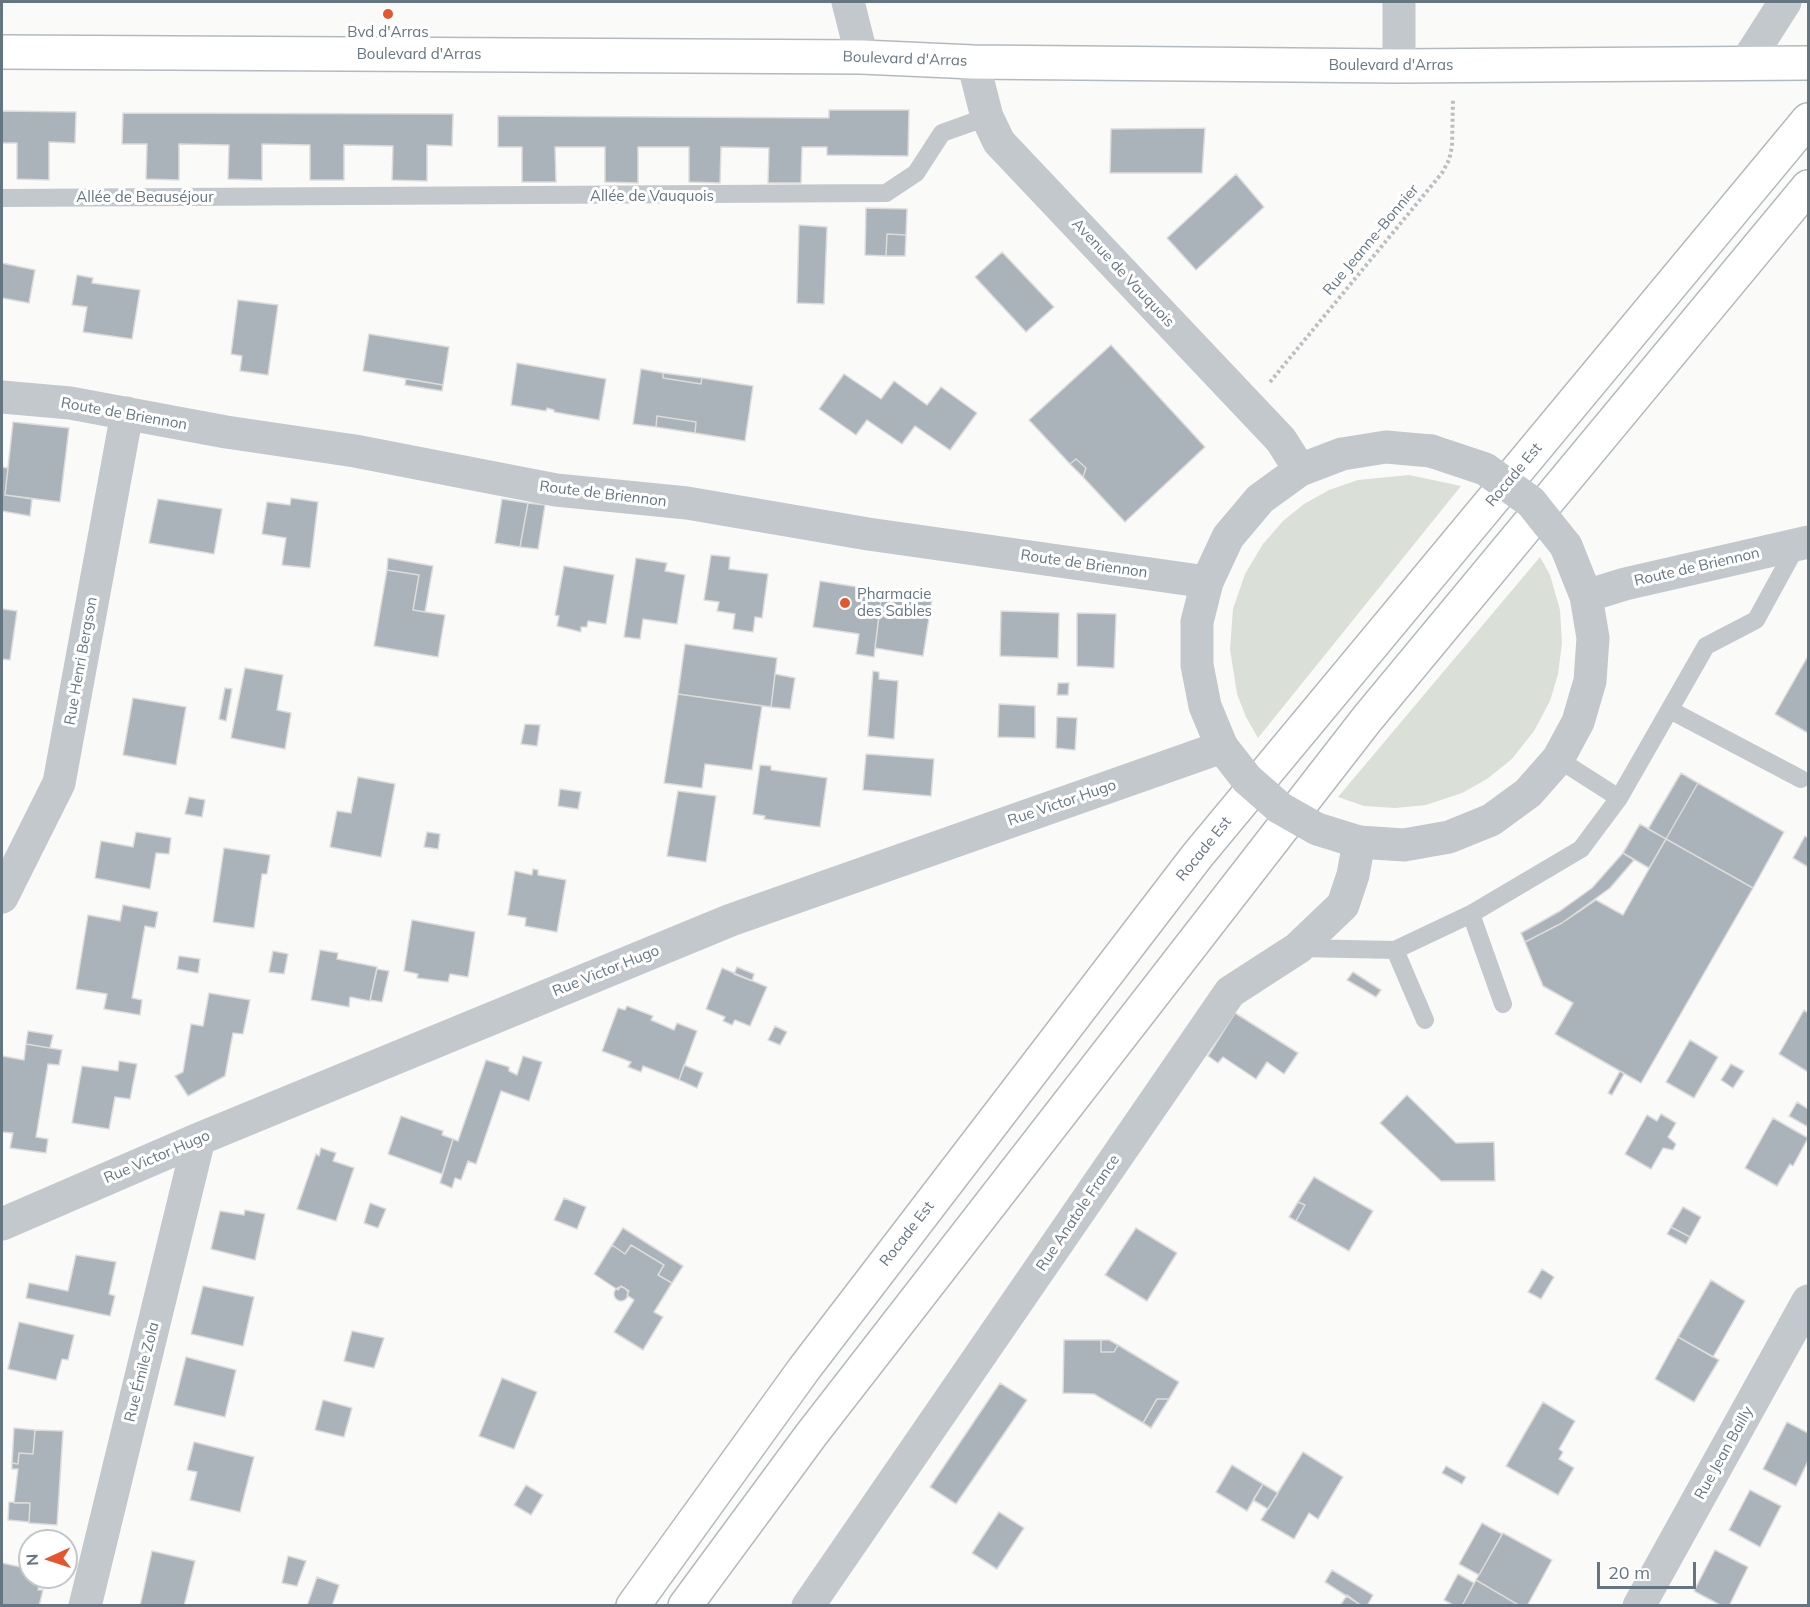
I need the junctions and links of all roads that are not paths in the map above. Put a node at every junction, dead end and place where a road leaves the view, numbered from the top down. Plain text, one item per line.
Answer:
1 (849, 2) edge
2 (1399, 2) edge
3 (1785, 2) edge
4 (2, 52) edge
5 (862, 57) junction
6 (973, 62) junction
7 (1746, 63) junction
8 (1801, 63) edge
9 (1400, 66) junction
10 (987, 117) junction
11 (1809, 120) edge
12 (1809, 187) edge
13 (288, 197) joint
14 (2, 198) edge
15 (2, 397) edge
16 (127, 413) junction
17 (1300, 470) junction
18 (1803, 544) edge
19 (1207, 582) junction
20 (1586, 596) junction
21 (1670, 710) junction
22 (1222, 747) junction
23 (1558, 759) junction
24 (1801, 779) dead end
25 (1619, 798) junction
26 (1359, 842) junction
27 (2, 897) edge
28 (1472, 914) junction
29 (1298, 948) junction
30 (1395, 950) junction
31 (1503, 1004) dead end
32 (1425, 1020) dead end
33 (200, 1139) junction
34 (2, 1224) edge
35 (1809, 1301) edge
36 (85, 1605) edge
37 (633, 1605) edge
38 (685, 1605) edge
39 (808, 1605) edge
40 (1639, 1605) edge

1 - 5 street
2 - 9 street
3 - 7 street
4 - 5 main road, Boulevard d'Arras
5 - 6 main road, Boulevard d'Arras
6 - 9 main road, Boulevard d'Arras
6 - 10 street, Avenue de Vauquois
7 - 8 main road, Boulevard d'Arras
7 - 9 main road, Boulevard d'Arras
10 - 13 lane, Allée de Vauquois
10 - 17 street, Avenue de Vauquois
11 - 37 main road, Rocade Est
12 - 38 main road
13 - 14 lane, Allée de Beauséjour
15 - 16 street, Route de Briennon
16 - 19 street, Route de Briennon
16 - 27 street, Rue Henri Bergson
17 - 19 street
17 - 20 street, bridge
18 - 20 street, Route de Briennon
18 - 21 lane
19 - 22 street
20 - 23 street
21 - 24 lane
21 - 25 lane
22 - 26 street, bridge
22 - 33 street, Rue Victor Hugo
23 - 25 lane
23 - 26 street
25 - 28 lane
26 - 29 street, Rue Anatole France
28 - 30 lane
28 - 31 lane
29 - 30 lane
29 - 39 street, Rue Anatole France
30 - 32 lane
33 - 34 street, Rue Victor Hugo
33 - 36 street, Rue Émile Zola
35 - 40 street, Rue Jean Bailly

